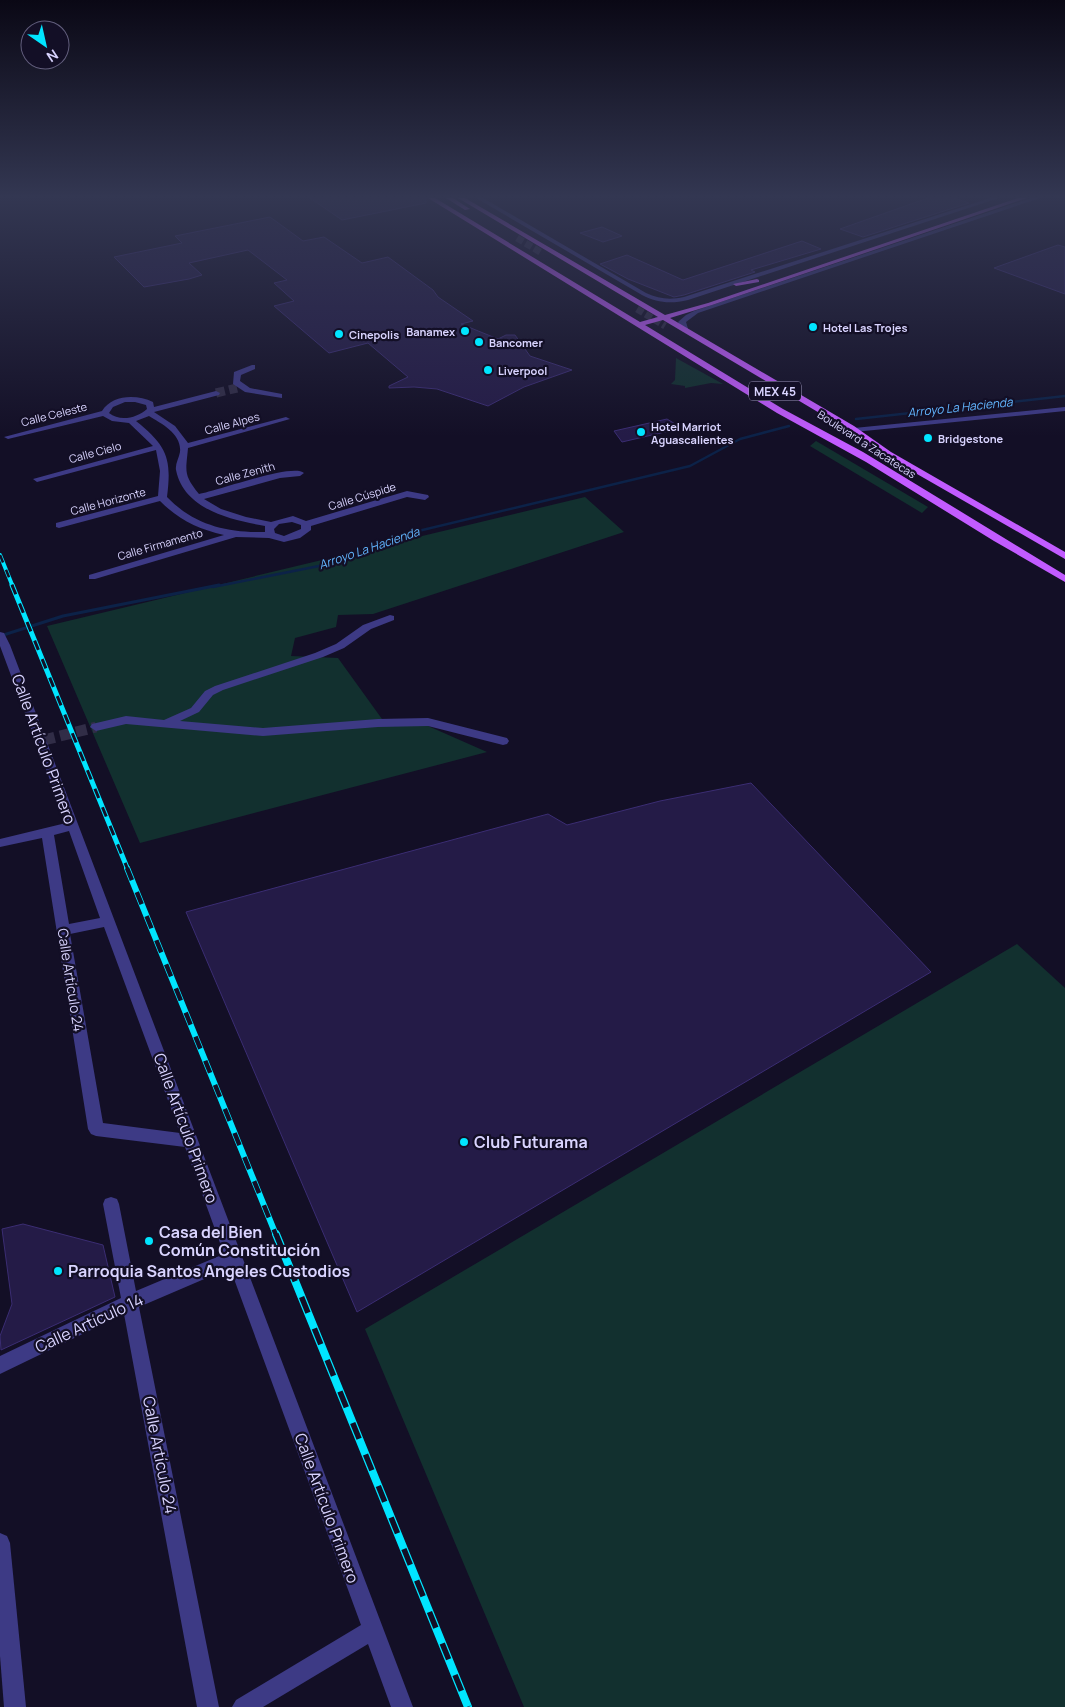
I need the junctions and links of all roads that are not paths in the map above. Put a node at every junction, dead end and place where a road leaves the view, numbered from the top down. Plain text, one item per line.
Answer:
1 (570, 278) edge
2 (576, 278) edge
3 (597, 278) edge
4 (614, 278) edge
5 (616, 278) edge
6 (757, 278) edge
7 (766, 278) edge
8 (794, 278) edge
9 (794, 278) edge
10 (787, 280) junction
11 (757, 281) junction
12 (736, 284) junction
13 (620, 291) junction
14 (724, 303) junction
15 (710, 304) junction
16 (632, 313) junction
17 (657, 313) junction
18 (662, 324) junction
19 (638, 325) junction
20 (686, 330) junction
21 (248, 368) dead end
22 (280, 396) dead end
23 (147, 402) junction
24 (1065, 409) edge
25 (150, 411) junction
26 (105, 413) junction
27 (130, 420) junction
28 (286, 420) dead end
29 (854, 429) junction
30 (844, 431) junction
31 (8, 437) dead end
32 (159, 447) junction
33 (184, 447) junction
34 (887, 452) junction
35 (866, 459) junction
36 (180, 471) junction
37 (165, 472) junction
38 (300, 473) dead end
39 (37, 479) dead end
40 (425, 497) dead end
41 (162, 498) junction
42 (197, 498) junction
43 (306, 524) junction
44 (59, 525) dead end
45 (271, 530) junction
46 (234, 535) junction
47 (1065, 556) edge
48 (92, 576) dead end
49 (1065, 579) edge
50 (390, 618) dead end
51 (4, 649) edge
52 (163, 725) junction
53 (96, 727) tunnel mouth
54 (504, 741) dead end
55 (73, 826) junction
56 (46, 832) junction
57 (0, 843) edge
58 (108, 921) junction
59 (63, 930) junction
60 (190, 1140) junction
61 (111, 1204) dead end
62 (234, 1258) junction
63 (132, 1302) junction
64 (0, 1365) edge
65 (0, 1542) edge
66 (373, 1630) junction
67 (15, 1707) edge
68 (208, 1707) edge
69 (243, 1707) edge
70 (402, 1707) edge

1 - 16 main road
2 - 16 main road
3 - 13 main road
4 - 13 main road
5 - 12 street
6 - 12 street
7 - 11 main road
8 - 10 street
9 - 10 main road
10 - 14 street
10 - 15 main road
11 - 12 main road
11 - 17 main road
13 - 17 main road
14 - 15 main road
14 - 20 street
15 - 18 main road
16 - 17 main road
16 - 19 main road
17 - 18 main road
18 - 19 main road
18 - 20 main road
18 - 30 main road, Boulevard a Zacatecas / MEX 45
18 - 35 main road, Boulevard a Zacatecas / MEX 45
19 - 35 main road
20 - 29 main road
21 - 22 street
23 - 25 street
23 - 25 street
23 - 26 street
24 - 29 street
25 - 27 street
25 - 33 street
26 - 27 street
26 - 31 street, Calle Celeste
27 - 32 street
28 - 33 street, Calle Alpes
29 - 30 street
29 - 34 main road
30 - 34 main road, Boulevard a Zacatecas / MEX 45
32 - 37 street
32 - 39 street, Calle Cielo
33 - 36 street
34 - 47 main road, Boulevard a Zacatecas / MEX 45
35 - 49 main road, Boulevard a Zacatecas / MEX 45
36 - 37 street
36 - 42 street
37 - 41 street
38 - 42 street, Calle Zenith
40 - 43 street, Calle Cúspide
41 - 44 street, Calle Horizonte
41 - 46 street
42 - 45 street
43 - 45 street
43 - 45 street
45 - 46 street
46 - 48 street, Calle Firmamento
50 - 52 street
51 - 55 street, Calle Artículo Primero
52 - 53 street
52 - 54 street
55 - 56 street
55 - 58 street, Calle Artículo Primero
56 - 57 street
56 - 59 street, Calle Artículo 24
58 - 59 street
58 - 60 street, Calle Artículo Primero
59 - 60 street, Calle Artículo 24
60 - 62 street, Calle Artículo Primero
61 - 63 street, Calle Artículo 24
62 - 63 street, Calle Artículo 14
62 - 66 street, Calle Artículo Primero
63 - 64 street, Calle Artículo 14
63 - 68 street, Calle Artículo 24
65 - 67 street
66 - 69 street
66 - 70 street, Calle Artículo Primero

